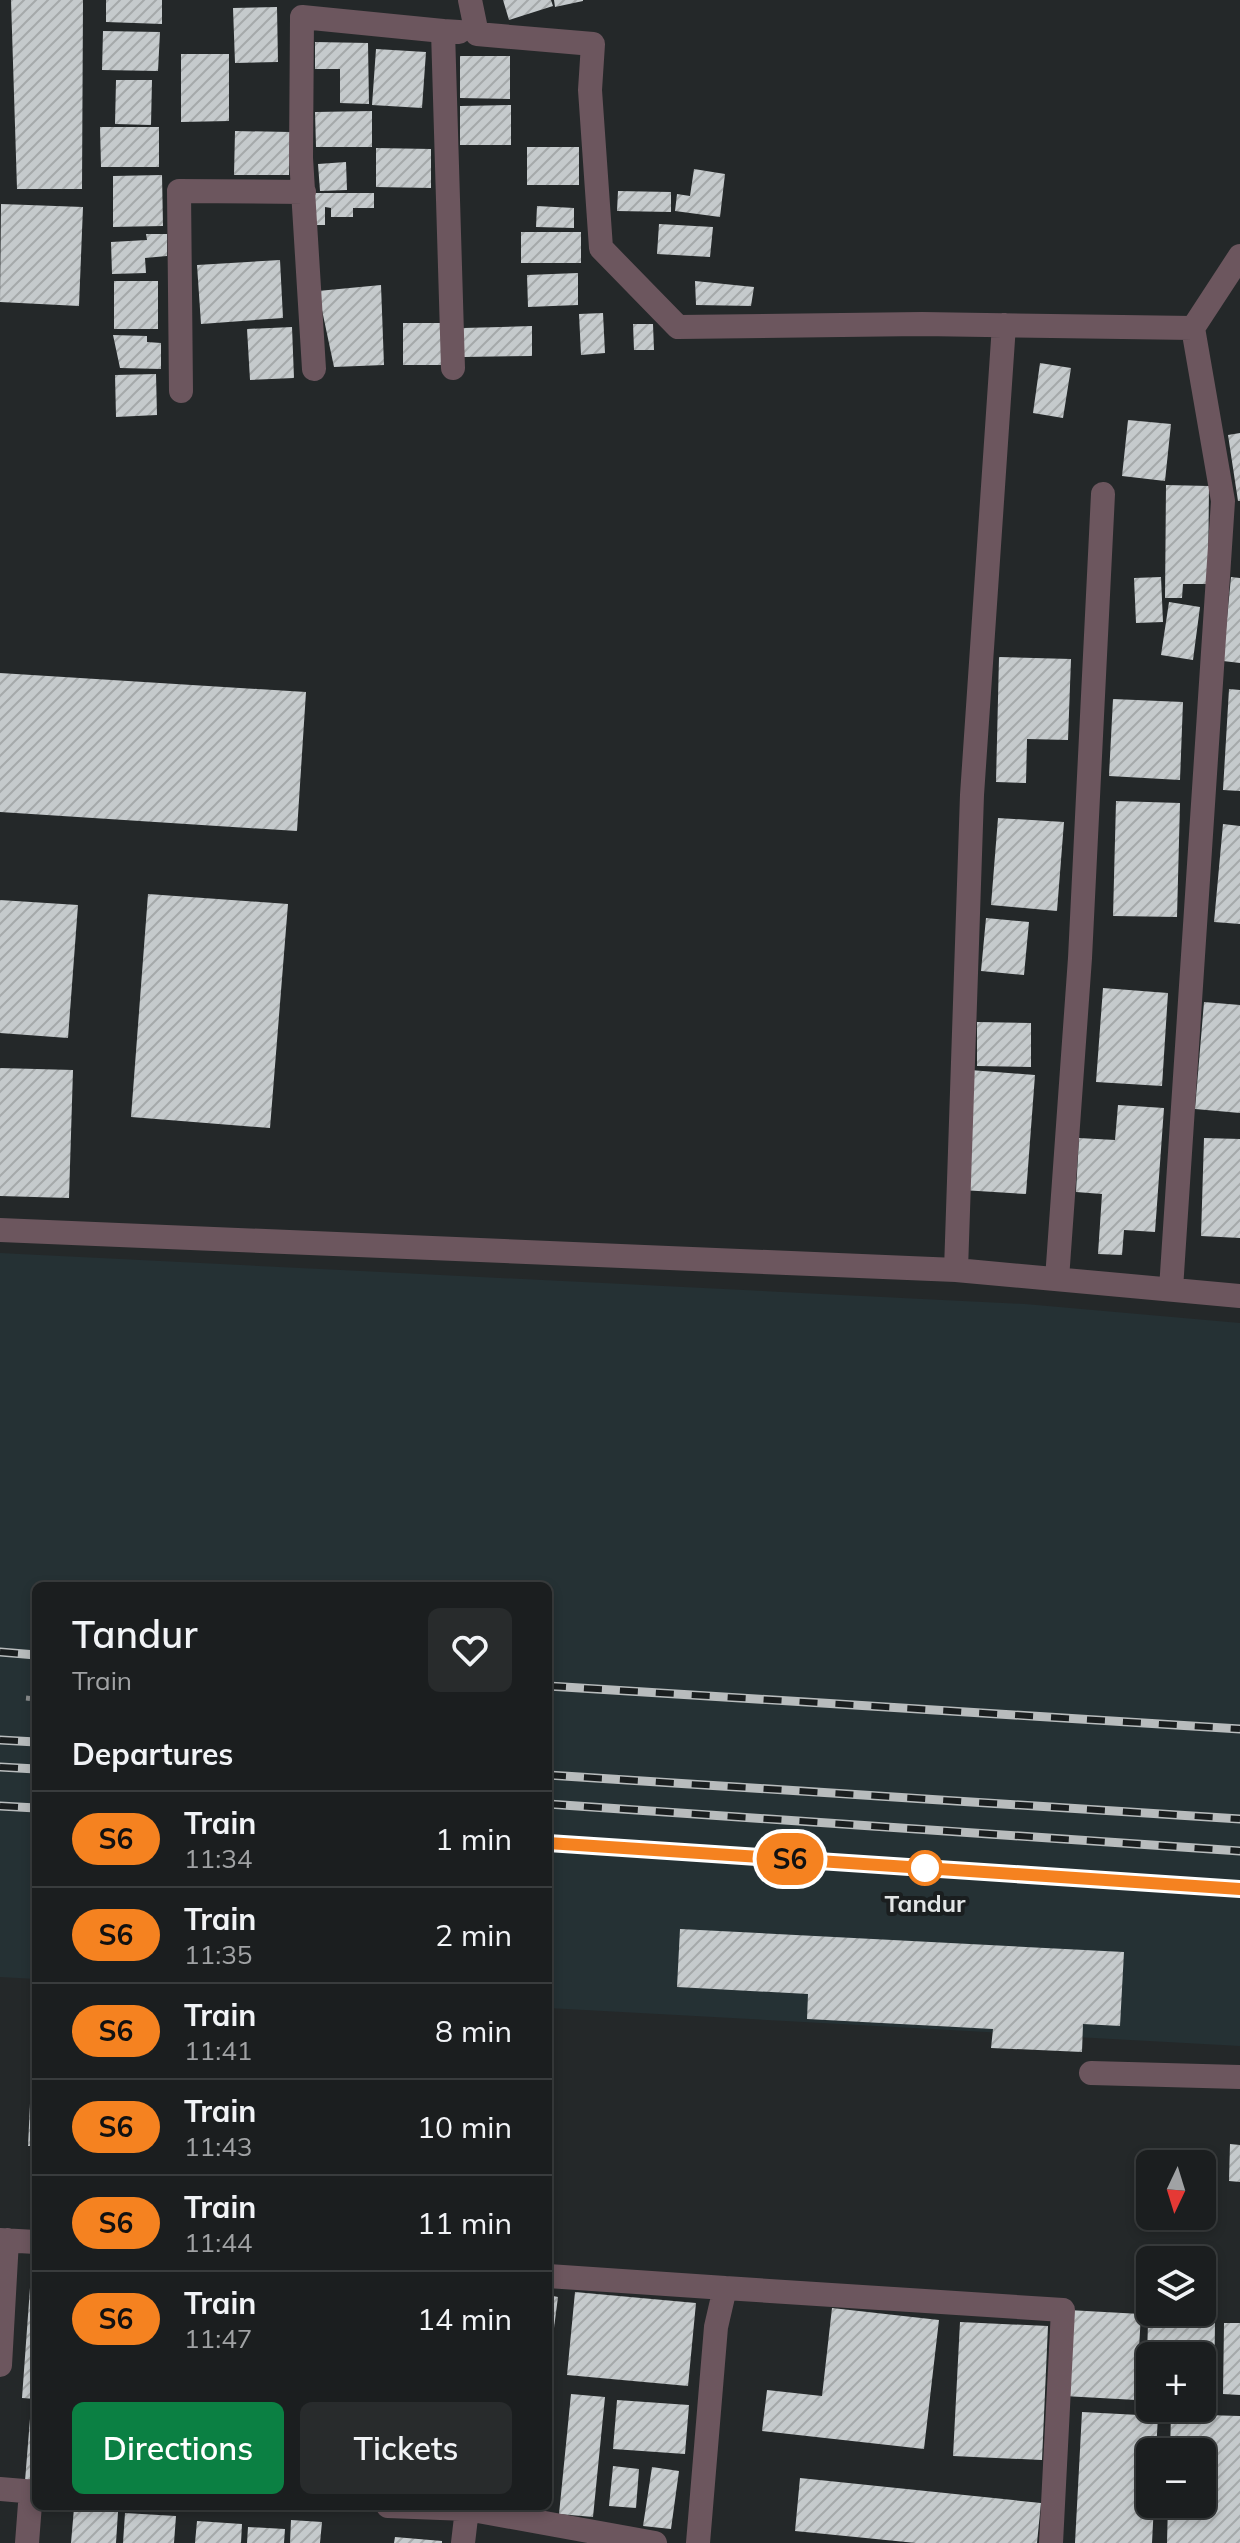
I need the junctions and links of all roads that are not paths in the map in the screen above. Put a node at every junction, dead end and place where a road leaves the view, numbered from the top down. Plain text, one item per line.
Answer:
1 (470, 0) edge
2 (320, 9) edge
3 (443, 31) junction
4 (477, 34) junction
5 (304, 192) junction
6 (1240, 256) edge
7 (1004, 325) junction
8 (1193, 328) junction
9 (453, 368) dead end
10 (314, 369) dead end
11 (181, 391) dead end
12 (1103, 494) dead end
13 (0, 1230) edge
14 (956, 1270) junction
15 (1057, 1279) junction
16 (1171, 1289) junction
17 (1240, 1296) edge
18 (1091, 2073) dead end
19 (1240, 2077) edge
20 (4, 2240) edge
21 (32, 2242) edge
22 (552, 2276) edge
23 (725, 2288) junction
24 (0, 2365) edge
25 (0, 2489) edge
26 (32, 2492) edge
27 (32, 2507) edge
28 (467, 2510) edge
29 (473, 2510) edge
30 (27, 2543) edge
31 (463, 2543) edge
32 (655, 2543) edge
33 (698, 2543) edge
34 (1051, 2543) edge

1 - 4 street
2 - 3 street
2 - 5 street
3 - 4 street
3 - 9 street
4 - 7 street
5 - 10 street
5 - 11 street
6 - 8 street
7 - 8 street
7 - 14 street
8 - 16 street
12 - 15 street
13 - 14 street
14 - 15 street
15 - 16 street
16 - 17 street
18 - 19 street
20 - 21 street
20 - 24 street
22 - 23 street
23 - 33 street
23 - 34 street
25 - 26 street
27 - 30 street
28 - 31 street
29 - 32 street

